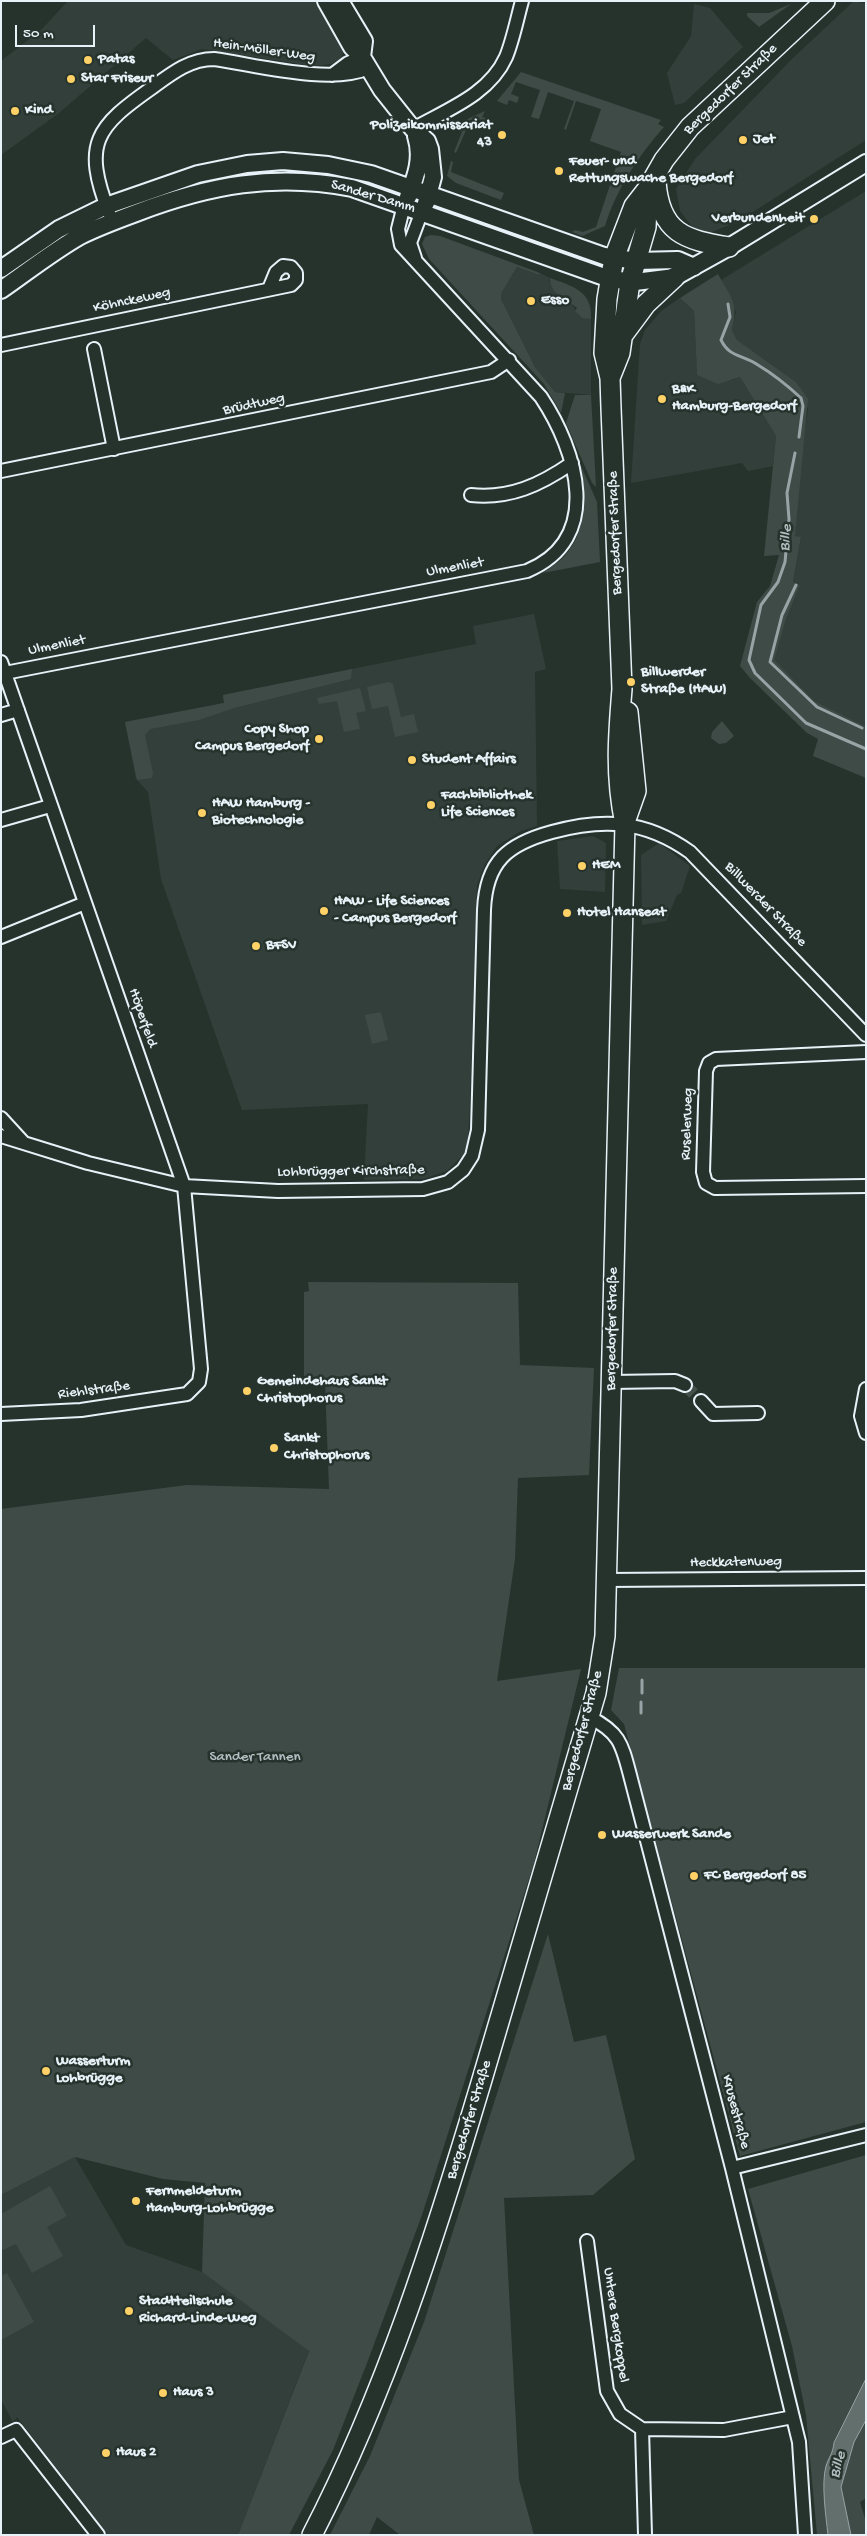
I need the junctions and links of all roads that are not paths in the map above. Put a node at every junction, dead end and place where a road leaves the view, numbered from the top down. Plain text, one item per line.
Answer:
1 (326, 1) edge
2 (340, 1) edge
3 (522, 1) edge
4 (825, 1) edge
5 (366, 62) junction
6 (413, 130) junction
7 (866, 163) edge
8 (652, 180) junction
9 (411, 187) junction
10 (429, 194) junction
11 (404, 205) junction
12 (106, 206) junction
13 (422, 212) junction
14 (112, 222) junction
15 (730, 247) junction
16 (415, 258) junction
17 (614, 258) junction
18 (636, 261) junction
19 (694, 267) junction
20 (1, 269) edge
21 (675, 278) junction
22 (610, 279) junction
23 (630, 282) junction
24 (269, 289) dead end
25 (1, 290) edge
26 (621, 338) junction
27 (1, 345) edge
28 (94, 349) dead end
29 (509, 360) junction
30 (610, 378) junction
31 (114, 449) junction
32 (572, 463) junction
33 (1, 471) edge
34 (471, 495) dead end
35 (3, 667) edge
36 (18, 710) junction
37 (1, 715) edge
38 (50, 806) junction
39 (1, 820) edge
40 (625, 824) junction
41 (85, 904) junction
42 (1, 937) edge
43 (866, 1034) edge
44 (866, 1052) edge
45 (1, 1118) edge
46 (1, 1136) edge
47 (23, 1142) junction
48 (184, 1186) junction
49 (866, 1186) edge
50 (612, 1382) junction
51 (685, 1385) tunnel mouth
52 (866, 1389) edge
53 (190, 1392) joint
54 (701, 1402) tunnel mouth
55 (758, 1413) dead end
56 (1, 1414) edge
57 (866, 1433) edge
58 (866, 1578) edge
59 (606, 1580) junction
60 (588, 1717) junction
61 (866, 2135) edge
62 (732, 2168) junction
63 (587, 2241) dead end
64 (793, 2417) junction
65 (642, 2429) junction
66 (1, 2437) edge
67 (98, 2535) edge
68 (312, 2535) edge
69 (645, 2535) edge
70 (805, 2535) edge

1 - 5 main road
2 - 5 main road
3 - 6 street
4 - 8 main road, Bergedorfer Straße
5 - 6 main road
5 - 12 street, Hein-Möller-Weg
6 - 9 main road
6 - 10 main road
7 - 15 main road, Sander Damm
8 - 15 main road
8 - 17 main road, Bergedorfer Straße
8 - 18 main road, Bergedorfer Straße
9 - 10 main road, Sander Damm
9 - 11 main road
9 - 12 main road, Sander Damm
10 - 13 main road
10 - 17 main road, Sander Damm
11 - 13 main road, Sander Damm
11 - 14 main road, Sander Damm
11 - 16 street, Ulmenliet
12 - 14 street, Hein-Möller-Weg
12 - 20 main road, Sander Damm
13 - 16 street
13 - 22 main road, Sander Damm
14 - 25 main road, Sander Damm
15 - 19 main road, Sander Damm
16 - 29 street, Ulmenliet
17 - 18 main road, Sander Damm
17 - 22 main road, Bergedorfer Straße
18 - 19 main road, Sander Damm
18 - 23 main road, Bergedorfer Straße
19 - 21 main road, Sander Damm
21 - 23 main road, Sander Damm
21 - 26 main road
22 - 23 main road, Sander Damm
22 - 30 main road, Bergedorfer Straße
23 - 26 main road, Bergedorfer Straße
24 - 27 street, Köhnckeweg
26 - 30 main road, Bergedorfer Straße
28 - 31 street
29 - 31 street, Brüdtweg
29 - 32 street, Ulmenliet
30 - 40 main road, Bergedorfer Straße
31 - 33 street, Brüdtweg
32 - 34 street
32 - 35 street, Ulmenliet
35 - 36 street, Höperfeld
36 - 37 street
36 - 38 street, Höperfeld
38 - 39 street
38 - 41 street, Höperfeld
40 - 43 street, Billwerder Straße
40 - 48 street, Lohbrügger Kirchstraße
40 - 50 main road, Bergedorfer Straße
41 - 42 street
41 - 48 street, Höperfeld
44 - 49 street, Ruselerweg
45 - 47 street
46 - 47 street, Lohbrügger Kirchstraße
47 - 48 street, Lohbrügger Kirchstraße
48 - 53 street, Höperfeld
50 - 51 street
50 - 59 main road, Bergedorfer Straße
52 - 57 street
53 - 56 street, Riehlstraße
54 - 55 street
58 - 59 street, Heckkatenweg
59 - 60 main road, Bergedorfer Straße
60 - 62 street, Krusestraße
60 - 68 main road, Bergedorfer Straße
61 - 62 street
62 - 64 street, Krusestraße
63 - 65 street, Untere Bergkoppel
64 - 65 street
64 - 70 street, Krusestraße
65 - 69 street
66 - 67 street

